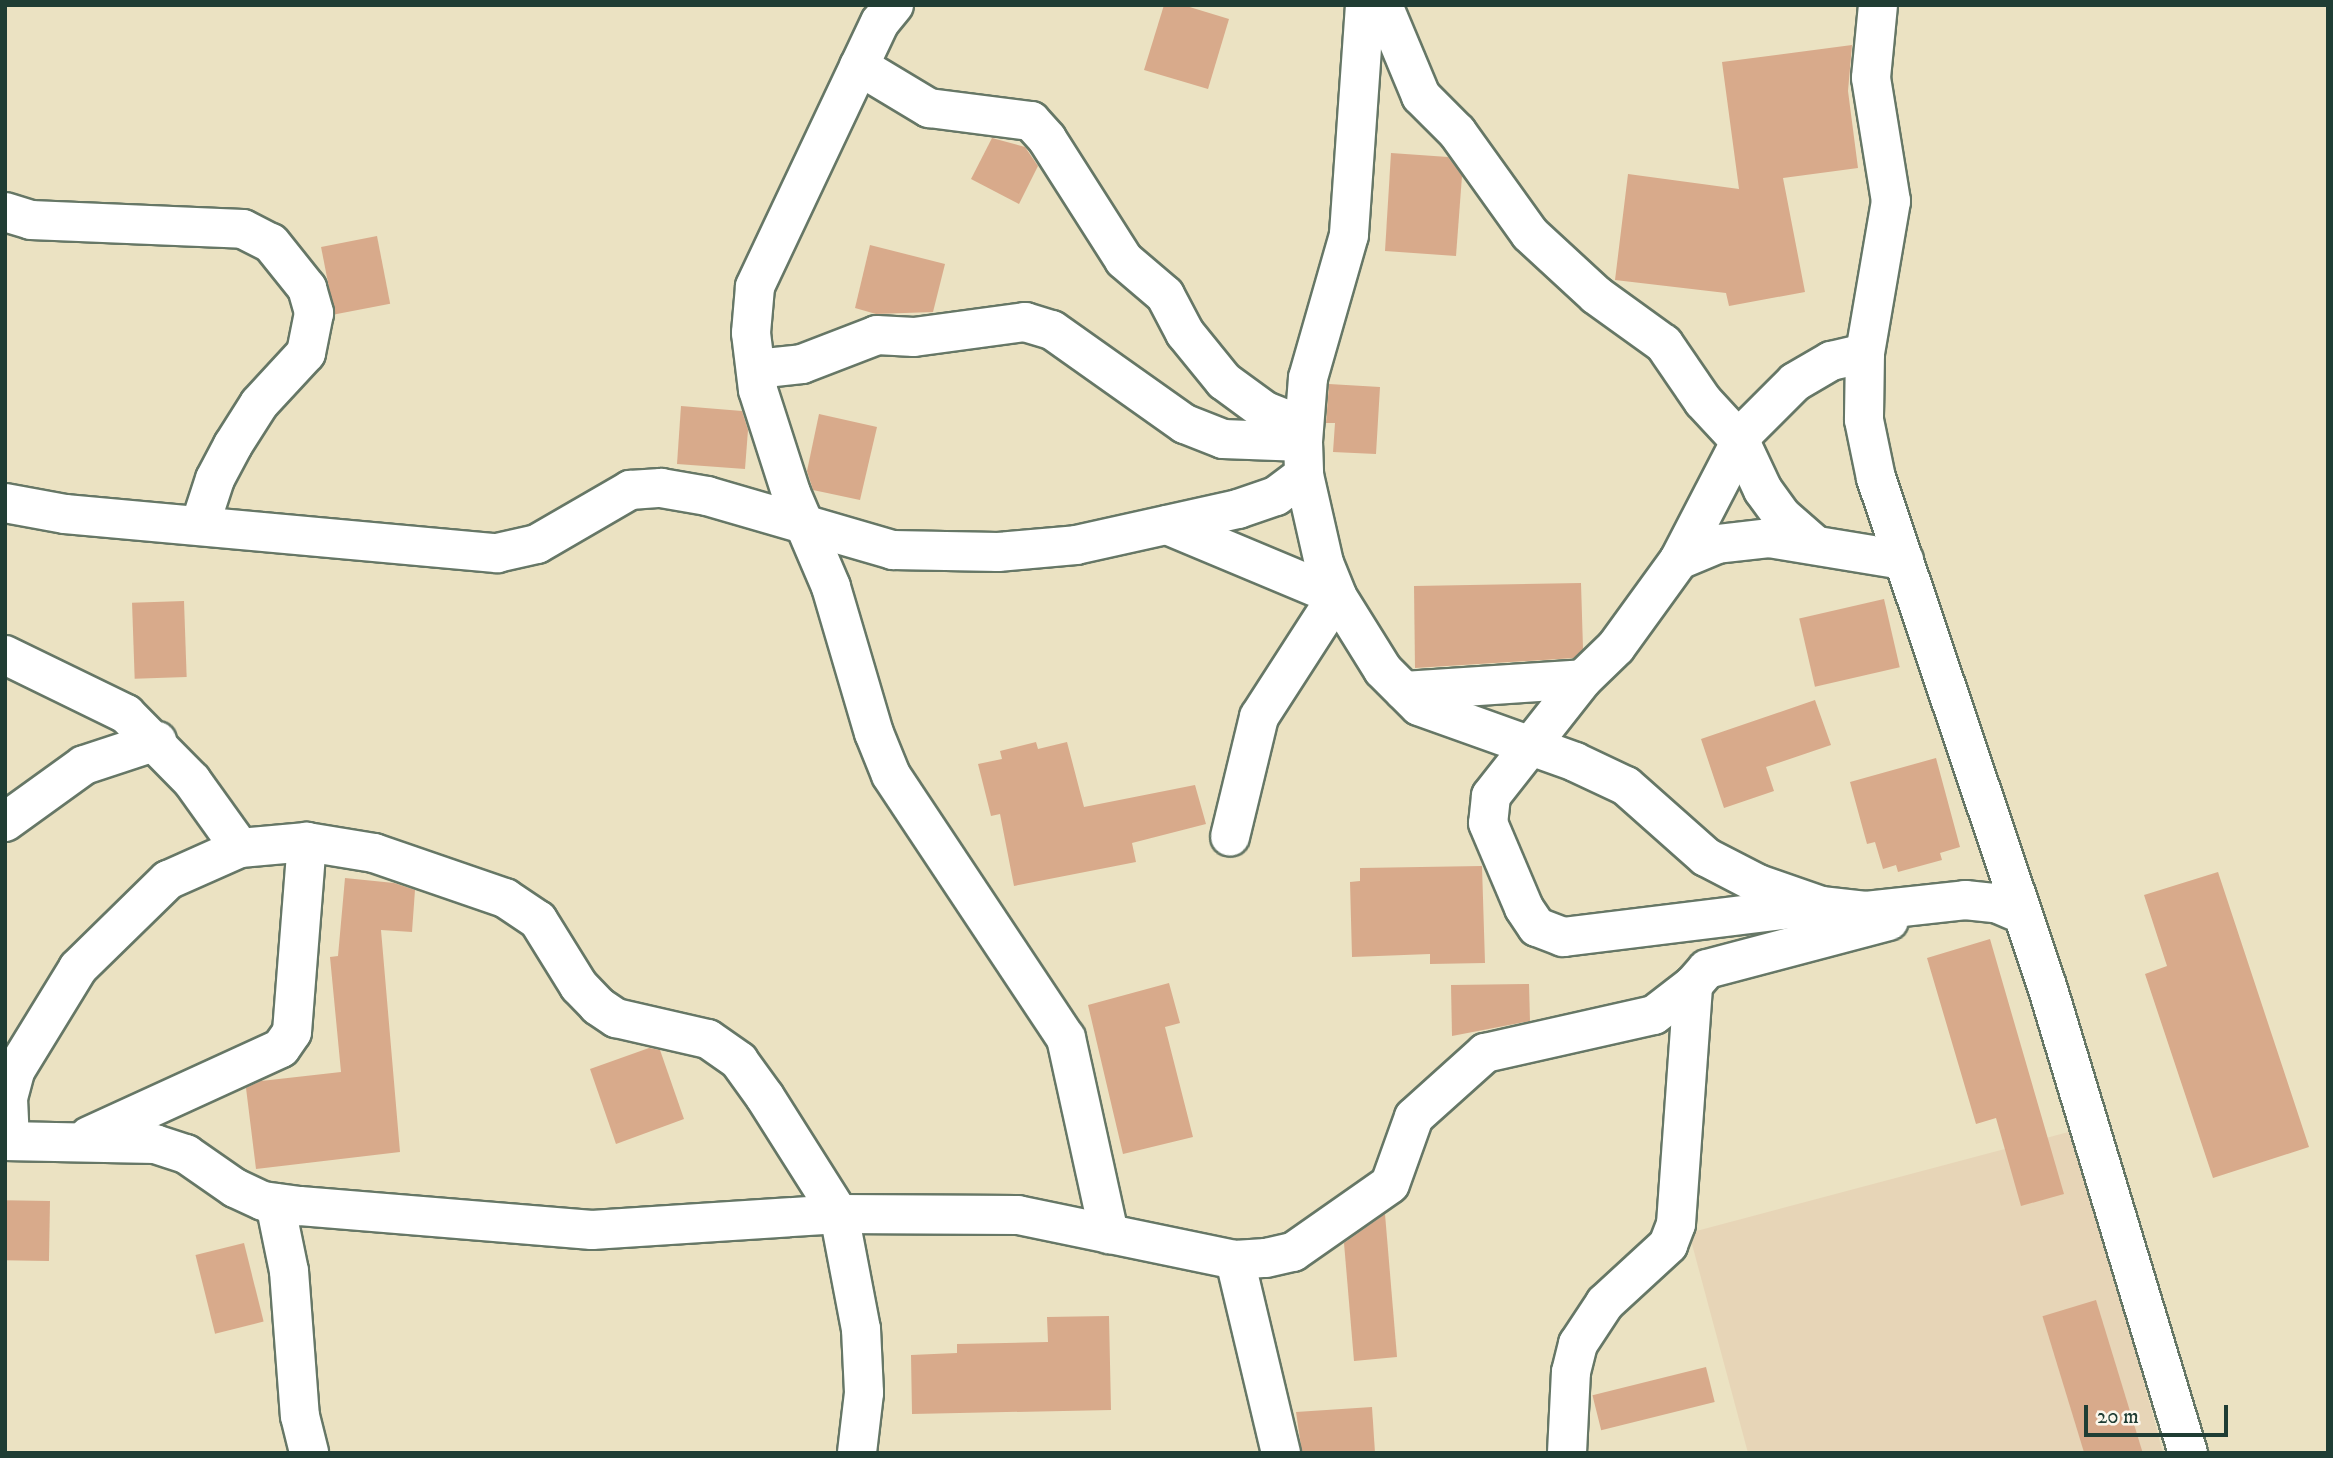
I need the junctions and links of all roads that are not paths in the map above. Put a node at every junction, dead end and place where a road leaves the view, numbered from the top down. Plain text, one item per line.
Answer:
1 (894, 5) edge
2 (1365, 5) edge
3 (1383, 5) edge
4 (1878, 5) edge
5 (859, 66) junction
6 (5, 212) edge
7 (1865, 353) junction
8 (756, 369) junction
9 (1740, 441) junction
10 (1303, 448) junction
11 (5, 503) edge
12 (804, 524) junction
13 (200, 525) junction
14 (1167, 525) junction
15 (1813, 543) junction
16 (1679, 560) junction
17 (1904, 560) junction
18 (1338, 596) junction
19 (5, 655) edge
20 (1583, 678) junction
21 (1404, 691) junction
22 (157, 741) junction
23 (1525, 748) junction
24 (5, 822) edge
25 (1230, 837) dead end
26 (307, 842) junction
27 (240, 848) junction
28 (1965, 900) junction
29 (1821, 906) junction
30 (2020, 913) junction
31 (1693, 985) junction
32 (83, 1139) junction
33 (7, 1141) edge
34 (275, 1203) junction
35 (839, 1214) junction
36 (1109, 1234) junction
37 (1235, 1260) junction
38 (309, 1453) edge
39 (857, 1453) edge
40 (1281, 1453) edge
41 (1567, 1453) edge
42 (2188, 1453) edge

1 - 5 street
2 - 10 street
3 - 9 street
4 - 7 street
5 - 8 street
5 - 10 street
6 - 13 street
7 - 9 street
7 - 17 street
8 - 10 street
8 - 12 street
9 - 15 street
9 - 16 street
10 - 14 street
10 - 18 street
11 - 13 street
12 - 13 street
12 - 14 street
12 - 36 street
14 - 18 street
15 - 16 street
15 - 17 street
16 - 20 street
17 - 30 street
18 - 21 street
18 - 25 street
19 - 22 street
20 - 21 street
20 - 23 street
21 - 23 street
22 - 24 street
22 - 27 street
23 - 29 street
23 - 29 street
26 - 27 street
26 - 32 street
26 - 35 street
27 - 33 street
28 - 29 street
28 - 30 street
28 - 31 street
30 - 42 street
31 - 37 street
31 - 41 street
32 - 33 street
32 - 34 street
34 - 35 street
34 - 38 street
35 - 36 street
35 - 39 street
36 - 37 street
37 - 40 street

